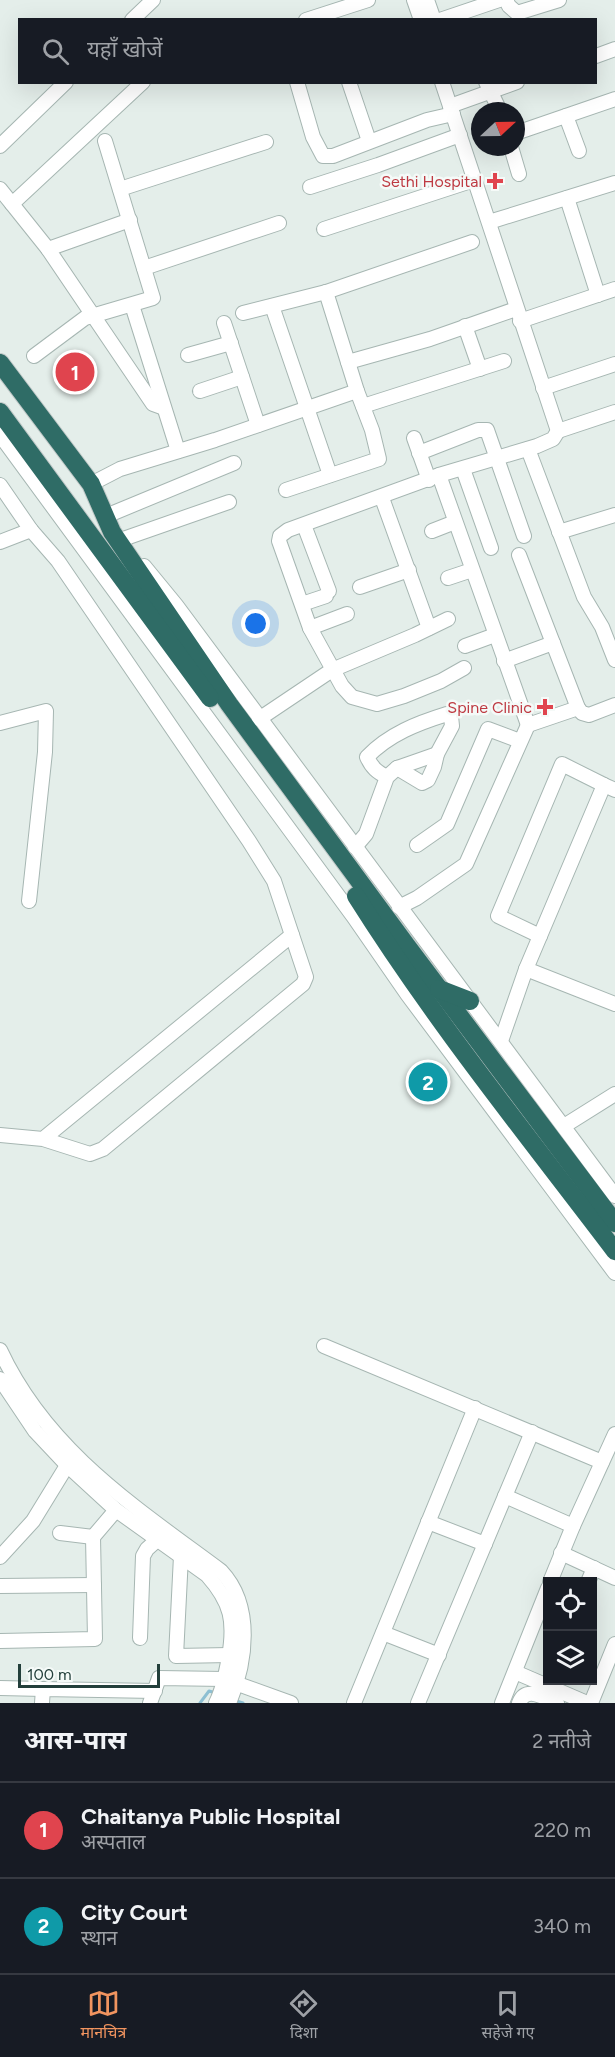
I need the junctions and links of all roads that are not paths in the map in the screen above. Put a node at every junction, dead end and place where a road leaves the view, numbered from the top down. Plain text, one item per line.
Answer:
1 (153, 0) edge
2 (368, 0) edge
3 (414, 0) edge
4 (426, 0) edge
5 (499, 0) edge
6 (506, 0) edge
7 (559, 0) edge
8 (571, 0) edge
9 (134, 18) edge
10 (312, 18) edge
11 (420, 18) edge
12 (433, 18) edge
13 (446, 18) edge
14 (520, 18) edge
15 (615, 49) edge
16 (597, 56) edge
17 (64, 84) edge
18 (141, 84) edge
19 (298, 84) edge
20 (351, 84) edge
21 (443, 84) edge
22 (505, 84) edge
23 (488, 87) edge
24 (615, 99) edge
25 (496, 102) edge
26 (451, 110) junction
27 (566, 116) junction
28 (525, 130) edge
29 (460, 135) junction
30 (105, 141) dead end
31 (369, 141) junction
32 (266, 142) dead end
33 (0, 146) edge
34 (579, 151) dead end
35 (514, 156) edge
36 (519, 174) dead end
37 (474, 180) junction
38 (614, 185) edge
39 (310, 187) dead end
40 (0, 189) edge
41 (120, 189) junction
42 (567, 198) junction
43 (12, 204) junction
44 (130, 220) junction
45 (489, 222) junction
46 (279, 223) dead end
47 (324, 230) dead end
48 (472, 242) dead end
49 (48, 249) junction
50 (144, 268) junction
51 (615, 289) edge
52 (326, 292) junction
53 (598, 295) junction
54 (132, 305) junction
55 (272, 306) junction
56 (243, 313) dead end
57 (518, 315) junction
58 (93, 316) junction
59 (224, 323) dead end
60 (465, 326) junction
61 (231, 343) junction
62 (188, 355) dead end
63 (34, 356) dead end
64 (504, 361) dead end
65 (348, 362) junction
66 (0, 363) edge
67 (615, 364) edge
68 (480, 369) junction
69 (242, 377) junction
70 (543, 388) junction
71 (357, 390) junction
72 (200, 391) dead end
73 (363, 406) junction
74 (164, 408) junction
75 (308, 408) junction
76 (0, 412) edge
77 (615, 412) edge
78 (258, 425) junction
79 (558, 432) junction
80 (0, 435) edge
81 (414, 438) dead end
82 (528, 449) junction
83 (178, 451) junction
84 (419, 453) junction
85 (498, 458) junction
86 (234, 463) dead end
87 (463, 469) junction
88 (330, 475) junction
89 (434, 478) junction
90 (91, 484) junction
91 (0, 485) edge
92 (286, 490) dead end
93 (382, 498) junction
94 (229, 502) dead end
95 (615, 515) edge
96 (455, 522) junction
97 (304, 525) junction
98 (113, 529) junction
99 (31, 530) junction
100 (432, 531) dead end
101 (559, 532) junction
102 (524, 536) dead end
103 (0, 542) edge
104 (491, 548) dead end
105 (519, 555) dead end
106 (409, 570) junction
107 (472, 570) junction
108 (448, 578) dead end
109 (360, 587) dead end
110 (302, 604) junction
111 (347, 614) dead end
112 (448, 619) dead end
113 (310, 628) junction
114 (429, 628) junction
115 (495, 635) junction
116 (554, 643) junction
117 (465, 646) dead end
118 (615, 660) edge
119 (504, 661) junction
120 (464, 668) dead end
121 (332, 670) junction
122 (615, 705) edge
123 (578, 708) junction
124 (259, 719) junction
125 (0, 723) edge
126 (528, 725) junction
127 (520, 741) junction
128 (437, 754) junction
129 (392, 772) junction
130 (610, 788) edge
131 (417, 845) dead end
132 (355, 847) junction
133 (29, 901) dead end
134 (399, 907) junction
135 (353, 916) junction
136 (378, 931) junction
137 (291, 935) junction
138 (540, 936) junction
139 (526, 969) junction
140 (439, 989) junction
141 (470, 1001) junction
142 (615, 1004) edge
143 (501, 1041) junction
144 (480, 1058) junction
145 (615, 1095) edge
146 (564, 1126) junction
147 (0, 1135) edge
148 (43, 1139) junction
149 (615, 1196) edge
150 (615, 1223) edge
151 (615, 1251) edge
152 (615, 1273) edge
153 (324, 1346) dead end
154 (0, 1350) edge
155 (0, 1379) edge
156 (475, 1408) junction
157 (532, 1432) junction
158 (615, 1434) edge
159 (70, 1460) junction
160 (603, 1462) junction
161 (505, 1496) junction
162 (116, 1510) junction
163 (428, 1522) junction
164 (573, 1526) junction
165 (60, 1533) dead end
166 (93, 1537) junction
167 (157, 1540) junction
168 (485, 1544) junction
169 (561, 1553) junction
170 (181, 1556) junction
171 (0, 1557) edge
172 (594, 1568) junction
173 (552, 1577) edge
174 (590, 1577) edge
175 (615, 1578) edge
176 (94, 1585) junction
177 (0, 1586) edge
178 (543, 1600) edge
179 (383, 1633) junction
180 (140, 1638) dead end
181 (0, 1641) edge
182 (615, 1644) edge
183 (439, 1654) junction
184 (229, 1655) junction
185 (514, 1672) junction
186 (543, 1679) edge
187 (555, 1685) edge
188 (0, 1688) edge
189 (226, 1693) edge
190 (43, 1696) edge
191 (152, 1697) edge
192 (291, 1703) edge
193 (354, 1703) edge
194 (418, 1703) edge
195 (502, 1703) edge
196 (519, 1703) edge
197 (557, 1703) edge
198 (589, 1703) edge

1 - 9 street
2 - 10 street
3 - 11 street
4 - 12 street
5 - 13 street
6 - 7 street
8 - 14 street
15 - 16 street
17 - 33 street
18 - 43 street
19 - 31 street
20 - 31 street
21 - 26 street
22 - 23 street
23 - 25 street
23 - 26 street
24 - 27 street
26 - 29 street
26 - 31 street
27 - 28 street
27 - 34 street
29 - 37 street
29 - 39 street
30 - 41 street
32 - 41 street
35 - 36 street
37 - 45 street
37 - 47 street
38 - 42 street
40 - 43 street
41 - 44 street
42 - 45 street
42 - 53 street
43 - 49 street
44 - 49 street
44 - 50 street
45 - 57 street
46 - 50 street
48 - 52 street
49 - 58 street
50 - 54 street
51 - 53 street
52 - 55 street
52 - 65 street
53 - 57 street
54 - 58 street
54 - 74 street
55 - 56 street
55 - 75 street
57 - 60 street
57 - 70 street
58 - 63 street
58 - 74 street
59 - 61 street
60 - 65 street
60 - 68 street
61 - 62 street
61 - 69 street
64 - 68 street
65 - 71 street
66 - 90 highway
67 - 70 street
68 - 73 street
69 - 72 street
69 - 78 street
70 - 79 street
71 - 73 street
71 - 75 street
73 - 88 street
74 - 83 street
75 - 78 street
75 - 88 street
76 - 136 highway
77 - 79 street
78 - 83 street
79 - 82 street
80 - 135 street
81 - 84 street
82 - 85 street
82 - 101 street
83 - 90 street
84 - 85 street
84 - 89 street
85 - 87 street
85 - 102 street
86 - 98 street
87 - 89 street
87 - 104 street
88 - 92 street
89 - 93 street
89 - 96 street
90 - 98 highway
91 - 99 street
93 - 97 street
93 - 106 street
94 - 98 street
95 - 101 street
96 - 100 street
96 - 107 street
97 - 110 street
97 - 110 street
98 - 124 street
98 - 140 highway
99 - 103 street
99 - 137 street
101 - 118 street
105 - 116 street
106 - 109 street
106 - 114 street
107 - 108 street
107 - 115 street
110 - 113 street
111 - 113 street
112 - 114 street
113 - 121 street
114 - 121 street
115 - 117 street
115 - 119 street
116 - 119 street
116 - 123 street
119 - 126 street
120 - 121 street
121 - 124 street
122 - 123 street
123 - 126 street
124 - 132 street
125 - 133 street
126 - 127 street
127 - 131 street
127 - 134 street
128 - 129 street
128 - 129 street
128 - 129 street
129 - 132 street
130 - 138 street
130 - 138 street
132 - 134 street
134 - 141 street
135 - 136 highway
135 - 152 street
136 - 144 highway
137 - 148 street
137 - 148 street
138 - 139 street
139 - 142 street
139 - 143 street
140 - 141 highway
140 - 144 highway
141 - 143 street
143 - 146 street
144 - 150 highway
144 - 151 highway
145 - 146 street
146 - 149 street
147 - 148 street
153 - 156 street
154 - 159 street
155 - 159 street
156 - 157 street
156 - 163 street
157 - 160 street
157 - 161 street
158 - 160 street
159 - 162 street
159 - 171 street
159 - 189 street
160 - 164 street
161 - 164 street
161 - 168 street
162 - 166 street
162 - 167 street
163 - 168 street
163 - 179 street
164 - 169 street
165 - 166 street
166 - 176 street
167 - 170 street
167 - 180 street
168 - 183 street
169 - 172 street
169 - 173 street
170 - 184 street
170 - 184 street
172 - 174 street
172 - 175 street
176 - 177 street
176 - 181 street
178 - 185 street
179 - 183 street
179 - 193 street
182 - 198 street
183 - 194 street
184 - 189 street
185 - 186 street
185 - 195 street
187 - 198 street
188 - 190 street
189 - 191 street
189 - 192 street
190 - 191 street
196 - 197 street

